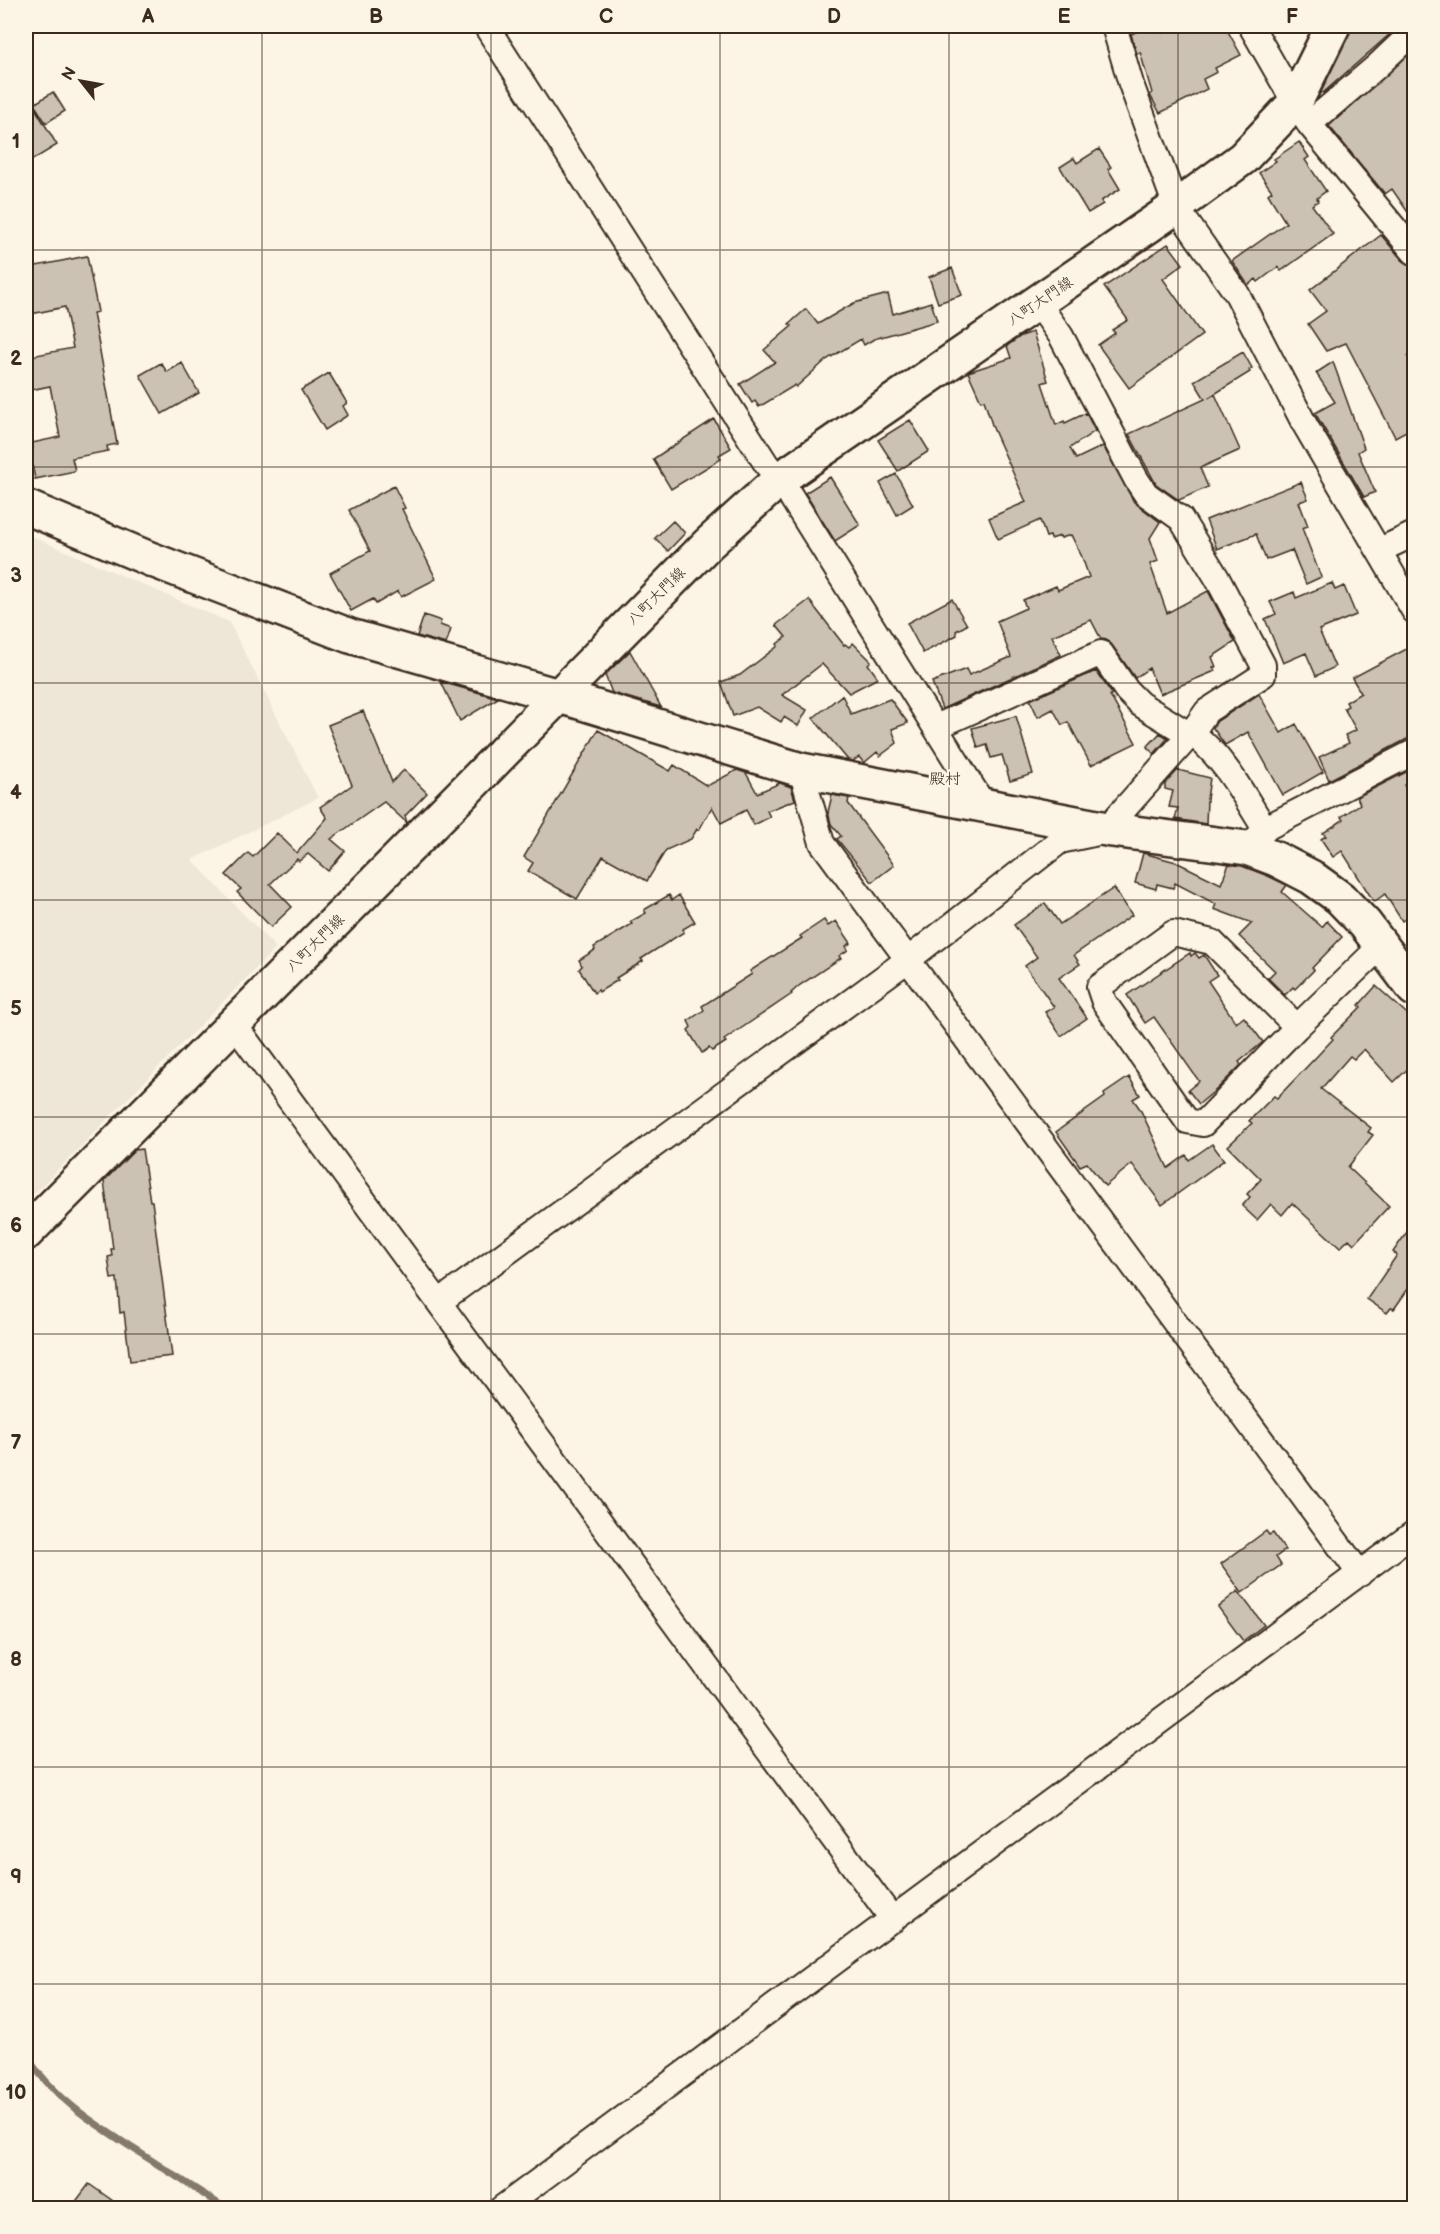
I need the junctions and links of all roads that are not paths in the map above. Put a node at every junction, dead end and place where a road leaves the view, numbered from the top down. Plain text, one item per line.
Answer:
1 (486, 26) edge
2 (1114, 26) edge
3 (1251, 26) edge
4 (1333, 26) edge
5 (1414, 31) edge
6 (1302, 113) junction
7 (1176, 207) junction
8 (1414, 252) edge
9 (1037, 302) junction
10 (780, 479) junction
11 (26, 507) edge
12 (1414, 534) edge
13 (1380, 550) junction
14 (1414, 610) edge
15 (557, 697) junction
16 (936, 727) junction
17 (1191, 734) junction
18 (1414, 752) edge
19 (801, 770) junction
20 (985, 807) junction
21 (1112, 831) junction
22 (1256, 838) junction
23 (1381, 946) junction
24 (909, 959) junction
25 (1414, 988) edge
26 (234, 1024) junction
27 (1298, 1027) junction
28 (26, 1233) edge
29 (440, 1302) junction
30 (1414, 1533) edge
31 (1360, 1574) junction
32 (893, 1920) junction
33 (502, 2208) edge

1 - 10 street
2 - 7 street
3 - 6 street
4 - 6 main road, 八町大門線
5 - 6 street
6 - 7 main road, 八町大門線
6 - 8 street
7 - 9 main road, 八町大門線
7 - 13 street
9 - 10 main road, 八町大門線
9 - 17 street
10 - 15 main road, 八町大門線
10 - 16 street
11 - 15 main road
12 - 13 street
13 - 14 street
15 - 19 main road
15 - 26 main road, 八町大門線
16 - 17 street
16 - 20 street
17 - 21 street
17 - 22 street
18 - 22 street
19 - 20 main road
19 - 24 street
20 - 21 main road
21 - 22 main road
21 - 24 street
22 - 23 main road
23 - 25 main road
23 - 27 street
24 - 29 street
24 - 31 street
26 - 28 main road, 八町大門線
26 - 29 street
27 - 27 street
29 - 32 street
30 - 31 street
31 - 32 street
32 - 33 street

